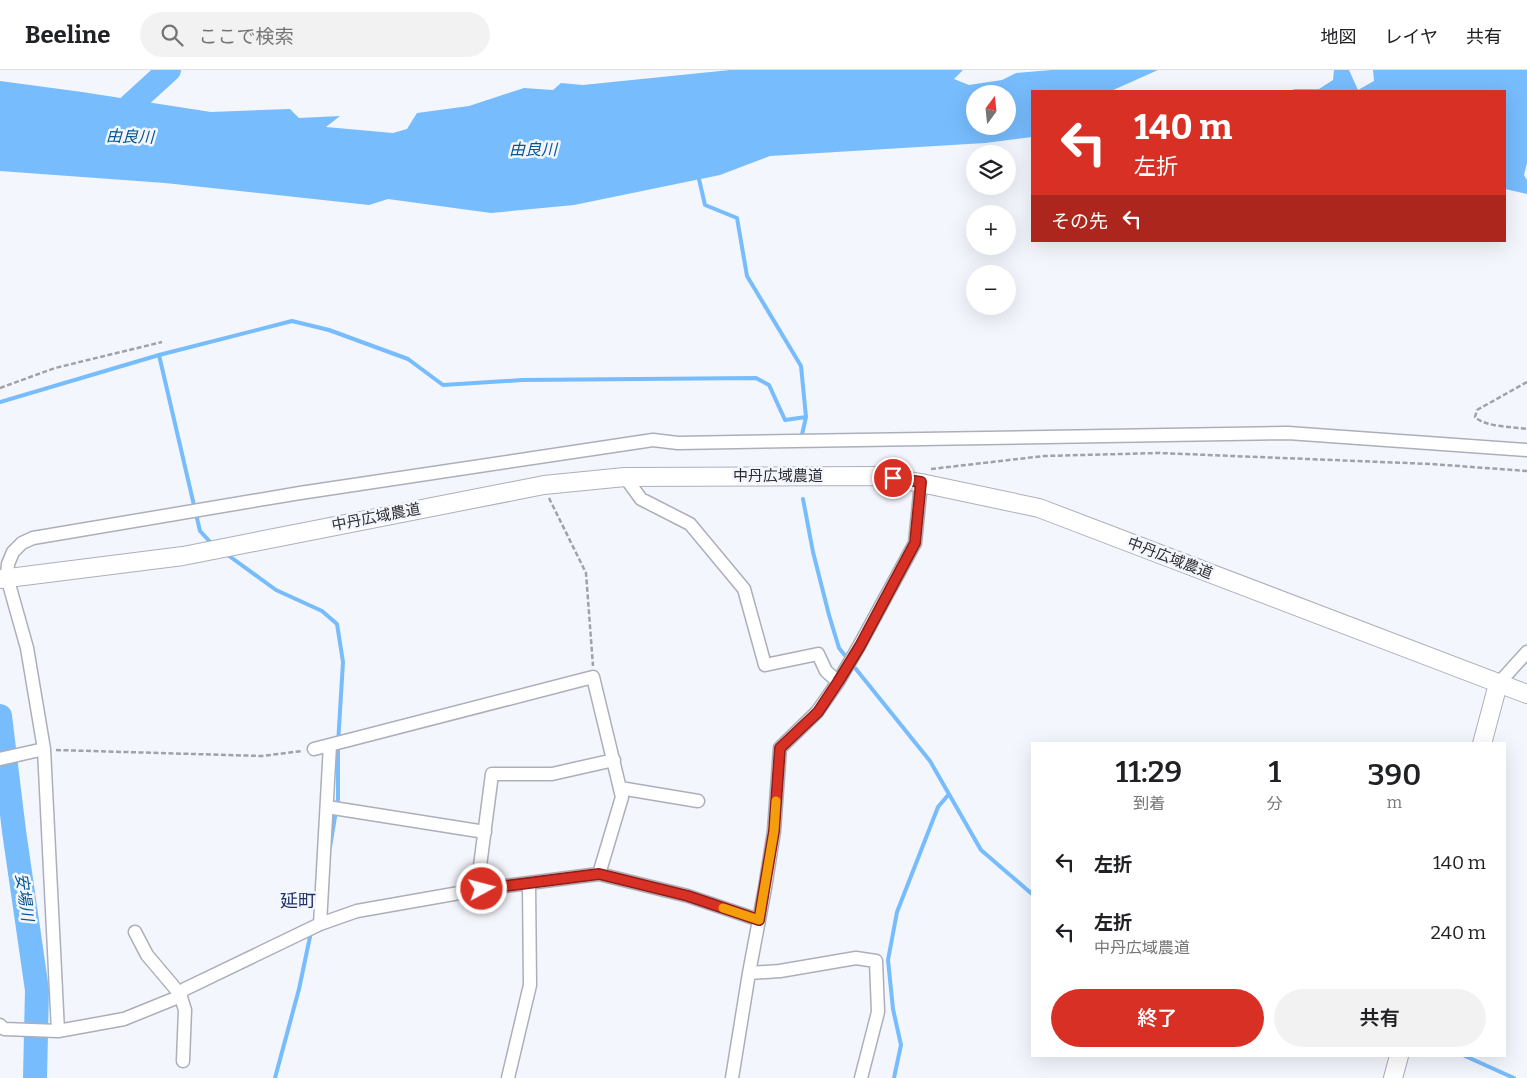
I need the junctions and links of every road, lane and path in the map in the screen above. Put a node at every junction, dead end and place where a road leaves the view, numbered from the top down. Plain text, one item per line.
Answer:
1 (162, 342) dead end
2 (1527, 382) edge
3 (0, 388) edge
4 (1527, 429) edge
5 (1527, 450) edge
6 (1527, 471) edge
7 (925, 476) junction
8 (626, 477) junction
9 (544, 485) junction
10 (3, 578) edge
11 (1527, 652) edge
12 (841, 676) junction
13 (593, 678) junction
14 (1498, 684) junction
15 (1527, 694) edge
16 (1483, 742) edge
17 (330, 745) junction
18 (44, 749) junction
19 (314, 749) joint
20 (0, 759) edge
21 (614, 760) junction
22 (620, 788) junction
23 (698, 801) dead end
24 (327, 807) junction
25 (485, 832) junction
26 (599, 874) junction
27 (529, 883) junction
28 (482, 889) junction
29 (759, 920) junction
30 (320, 924) junction
31 (134, 932) dead end
32 (748, 973) junction
33 (180, 994) junction
34 (2, 1027) edge
35 (54, 1031) junction
36 (1399, 1057) edge
37 (182, 1061) dead end
38 (508, 1078) edge
39 (732, 1078) edge
40 (862, 1078) edge
41 (1393, 1078) edge

1 - 3 path
2 - 4 path
5 - 10 street
6 - 7 path
7 - 8 street, 中丹広域農道
7 - 12 street
7 - 14 street, 中丹広域農道
8 - 9 street, 中丹広域農道
8 - 12 street
9 - 10 street, 中丹広域農道
9 - 13 path
10 - 18 street
11 - 14 street
12 - 29 street
13 - 17 street
13 - 21 street
14 - 15 street, 中丹広域農道
14 - 16 street
17 - 19 street
17 - 24 street
18 - 19 path
18 - 20 street
18 - 35 street
21 - 22 street
21 - 25 street
22 - 23 street
22 - 26 street
24 - 25 street
24 - 30 street
25 - 28 street
26 - 27 street
26 - 29 street
27 - 28 street
27 - 38 street
28 - 30 street
29 - 32 street
30 - 33 street
31 - 33 street
32 - 39 street
32 - 40 street
33 - 35 street
33 - 37 street
34 - 35 street
36 - 41 street

